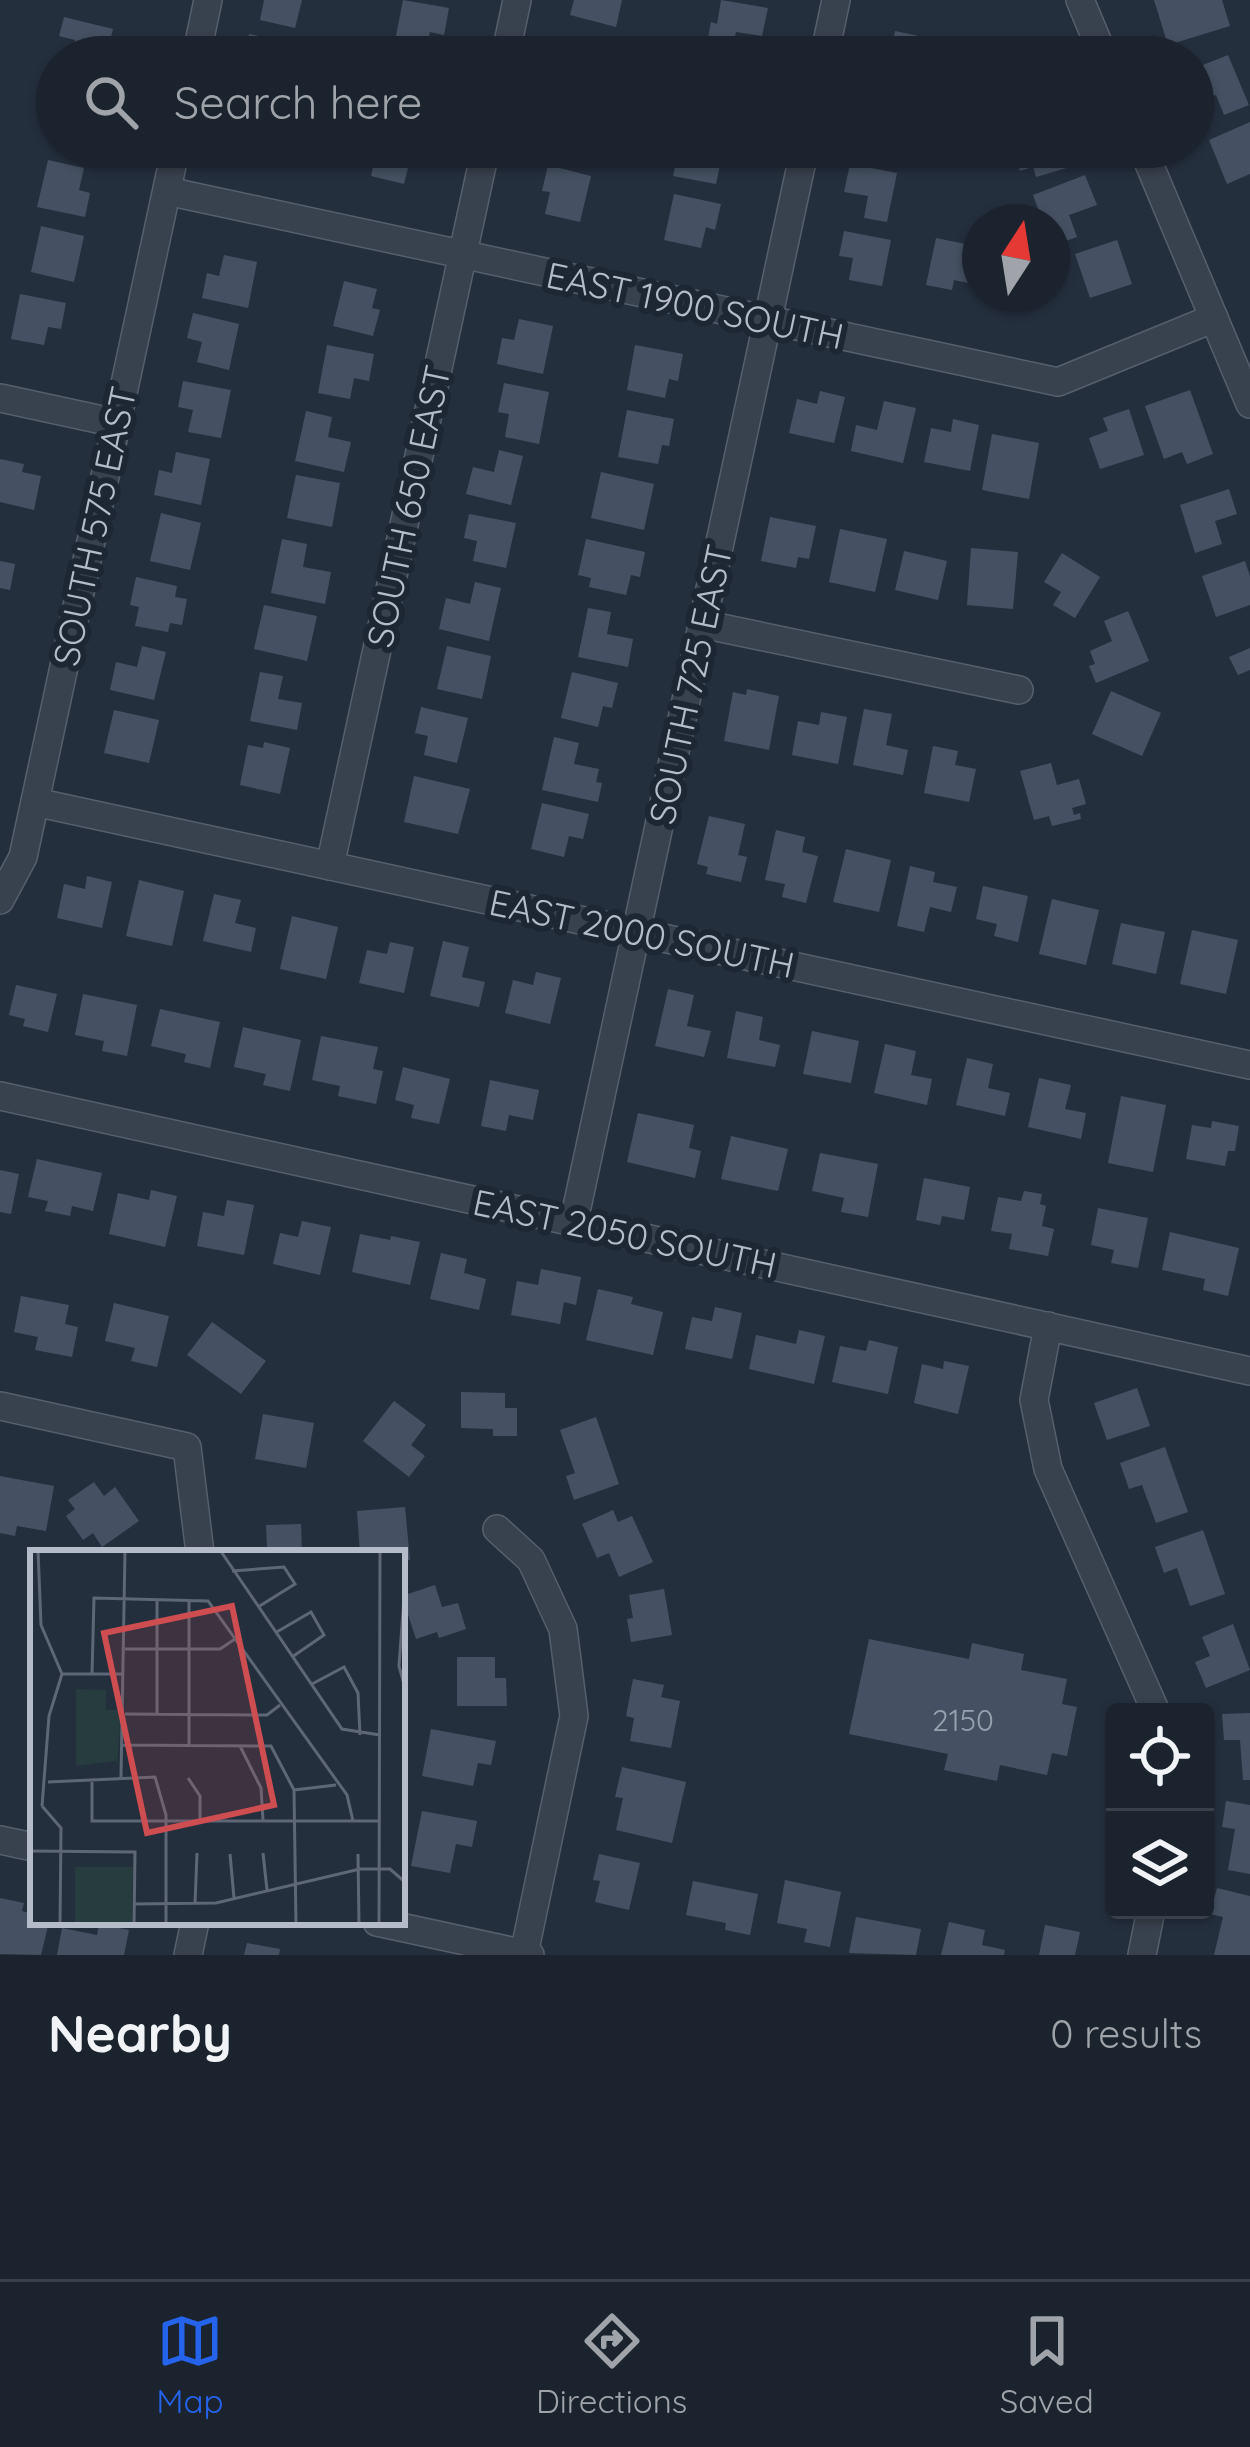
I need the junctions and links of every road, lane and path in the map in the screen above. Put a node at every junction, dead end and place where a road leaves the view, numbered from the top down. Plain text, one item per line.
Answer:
1 (208, 0) edge
2 (518, 0) edge
3 (836, 0) edge
4 (1080, 0) edge
5 (200, 36) edge
6 (510, 36) edge
7 (828, 36) edge
8 (1095, 36) edge
9 (171, 168) edge
10 (481, 168) edge
11 (801, 168) edge
12 (1151, 168) edge
13 (166, 191) junction
14 (462, 255) junction
15 (1214, 318) junction
16 (768, 320) junction
17 (0, 398) edge
18 (1250, 404) edge
19 (116, 423) junction
20 (702, 624) junction
21 (1019, 690) dead end
22 (34, 802) junction
23 (330, 866) junction
24 (0, 900) edge
25 (636, 932) junction
26 (1250, 1065) edge
27 (0, 1096) edge
28 (574, 1221) junction
29 (1048, 1326) junction
30 (1250, 1371) edge
31 (0, 1406) edge
32 (497, 1529) dead end
33 (200, 1550) edge
34 (1152, 1703) edge
35 (0, 1840) edge
36 (30, 1846) edge
37 (1149, 1919) edge
38 (194, 1925) edge
39 (391, 1925) edge
40 (527, 1954) edge
41 (188, 1955) edge
42 (1142, 1955) edge

1 - 5 street
2 - 6 street
3 - 7 street
4 - 8 street
9 - 13 street, SOUTH 575 EAST
10 - 14 street, SOUTH 650 EAST
11 - 16 street, SOUTH 725 EAST
12 - 15 street
13 - 14 street, EAST 1900 SOUTH
13 - 19 street, SOUTH 575 EAST
14 - 16 street, EAST 1900 SOUTH
14 - 23 street, SOUTH 650 EAST
15 - 16 street, EAST 1900 SOUTH
15 - 18 street
16 - 20 street, SOUTH 725 EAST
17 - 19 street
19 - 22 street, SOUTH 575 EAST
20 - 21 street
20 - 25 street, SOUTH 725 EAST
22 - 23 street, EAST 2000 SOUTH
22 - 24 street, SOUTH 575 EAST
23 - 25 street, EAST 2000 SOUTH
25 - 26 street, EAST 2000 SOUTH
25 - 28 street, SOUTH 725 EAST
27 - 28 street, EAST 2050 SOUTH
28 - 29 street, EAST 2050 SOUTH
29 - 30 street, EAST 2050 SOUTH
29 - 34 street
31 - 33 street
32 - 40 street
35 - 36 street
37 - 42 street
38 - 41 street
39 - 40 street

